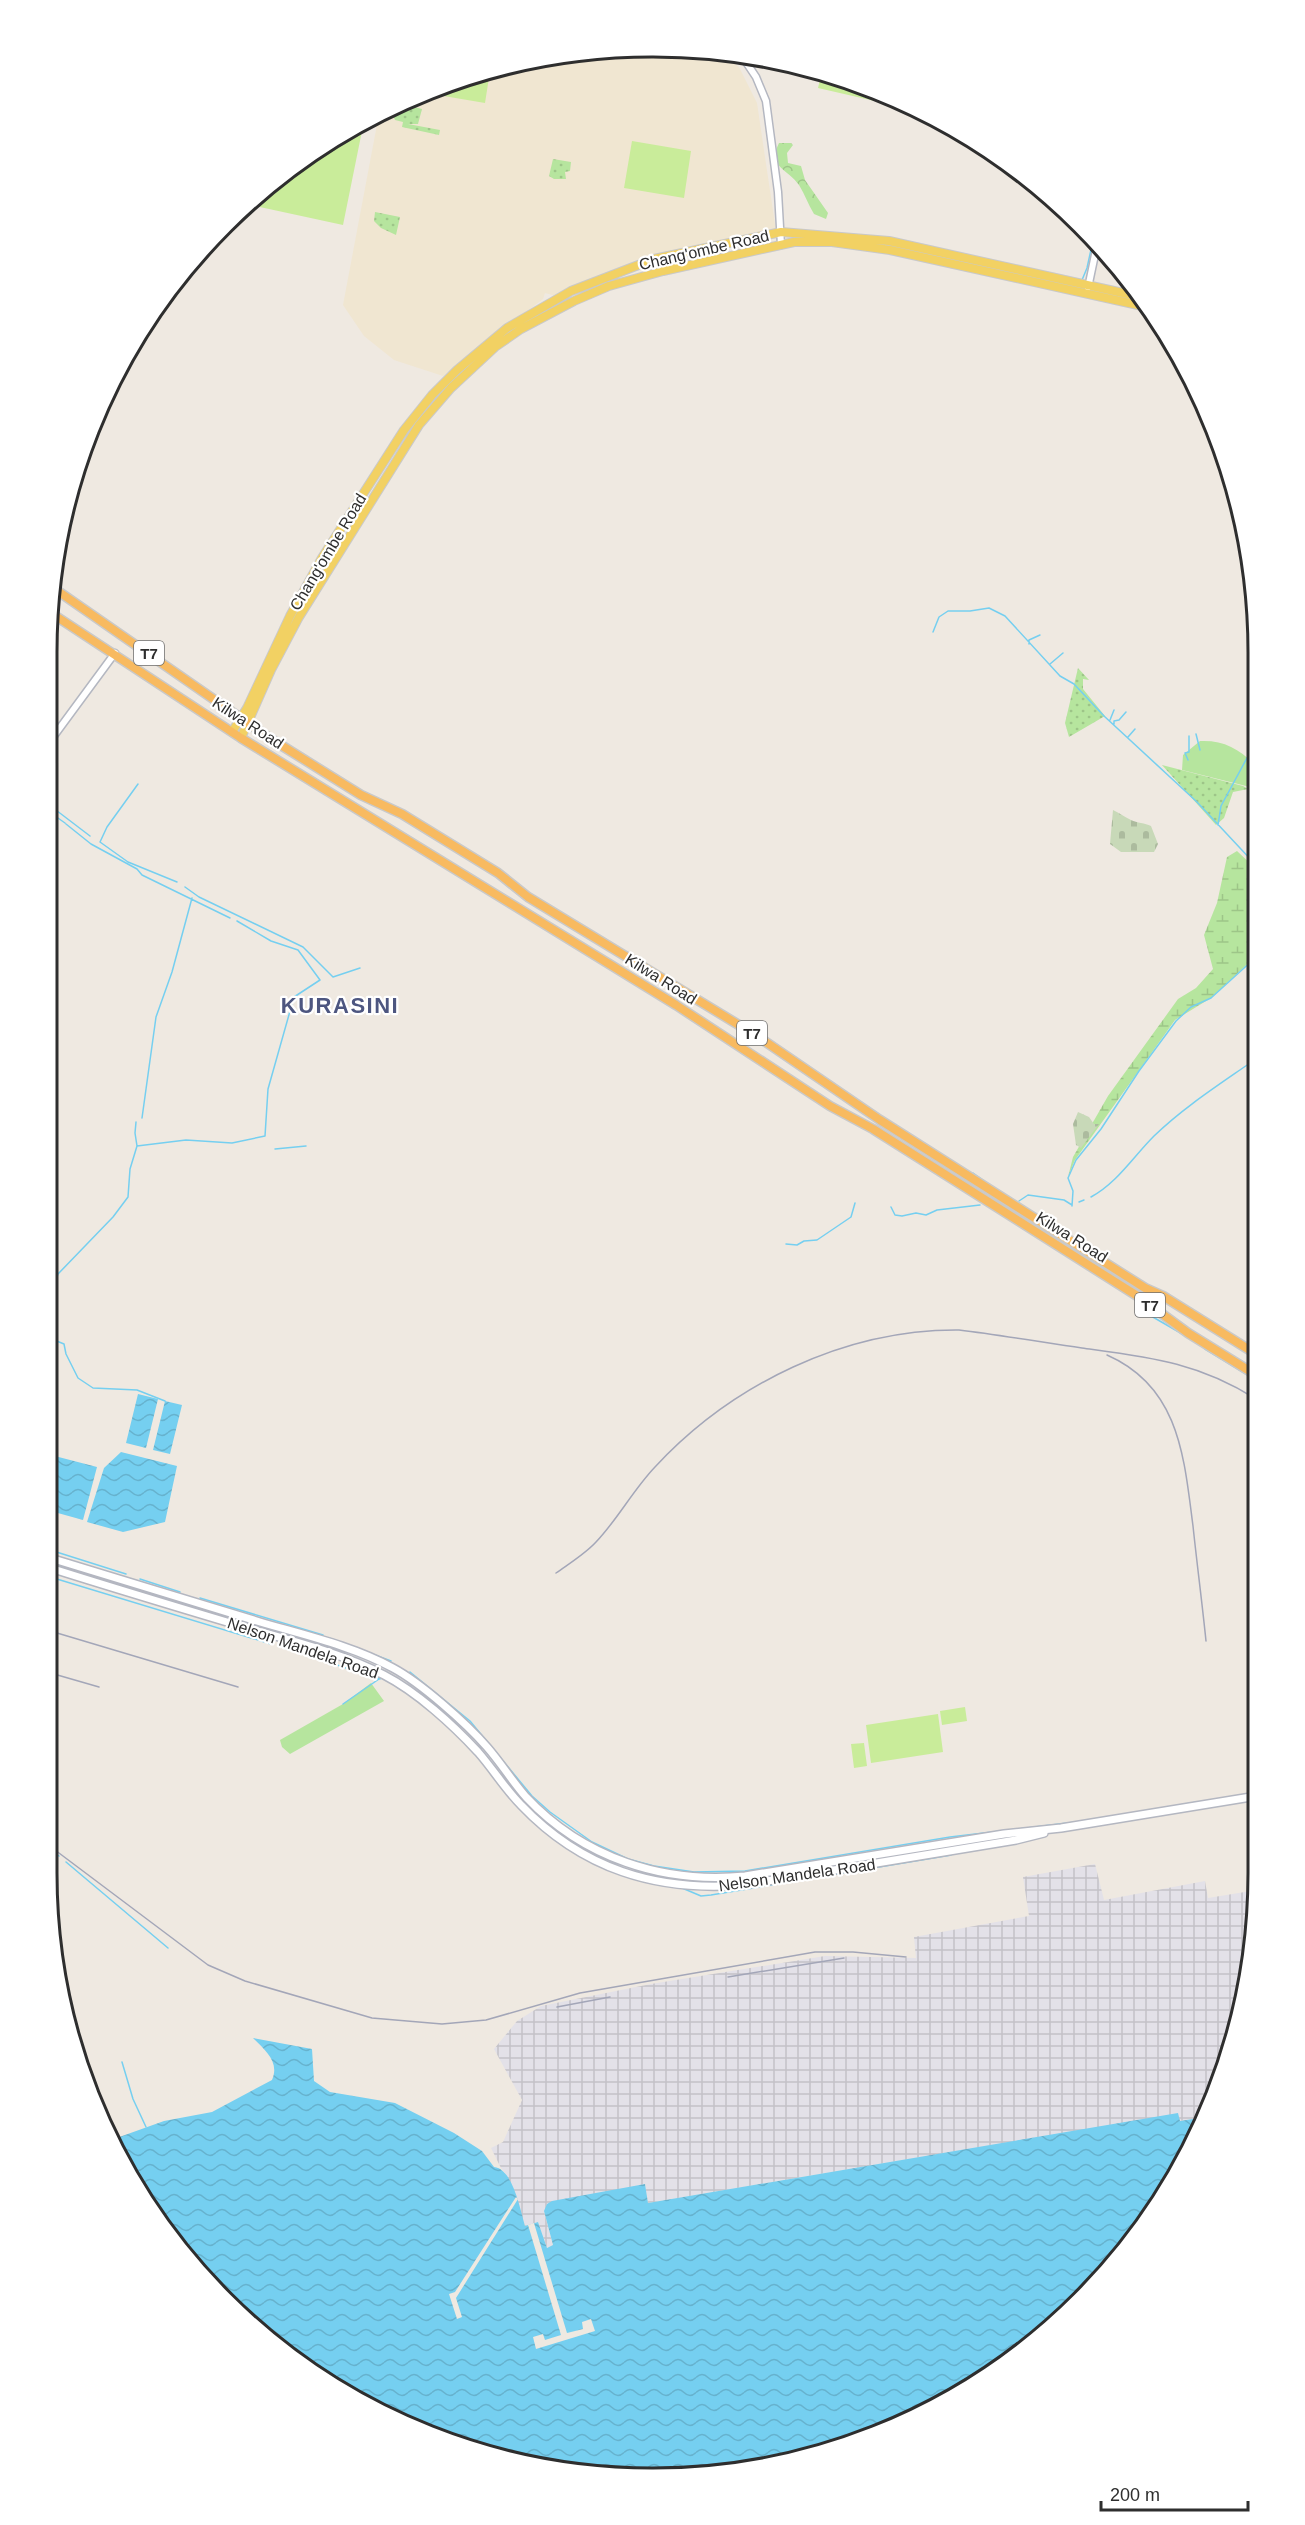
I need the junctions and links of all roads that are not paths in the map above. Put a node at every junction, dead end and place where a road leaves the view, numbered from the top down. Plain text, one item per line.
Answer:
1 (748, 65) edge
2 (781, 232) junction
3 (781, 245) junction
4 (1095, 255) edge
5 (1088, 290) junction
6 (1129, 295) edge
7 (1135, 303) edge
8 (60, 594) edge
9 (58, 617) edge
10 (115, 653) junction
11 (251, 708) junction
12 (231, 713) junction
13 (244, 721) junction
14 (258, 730) junction
15 (57, 732) edge
16 (232, 732) junction
17 (241, 738) junction
18 (1248, 1349) edge
19 (1248, 1370) edge
20 (57, 1560) edge
21 (57, 1570) edge
22 (1248, 1798) edge
23 (1061, 1828) junction

1 - 2 street
2 - 3 street
2 - 5 main road, Chang'ombe Road
2 - 11 main road, Chang'ombe Road
3 - 5 main road, Chang'ombe Road
3 - 11 main road, Chang'ombe Road
4 - 5 street
5 - 6 main road, Chang'ombe Road
5 - 7 main road, Chang'ombe Road
8 - 12 highway, Kilwa Road / T7
9 - 10 highway, Kilwa Road / T7
10 - 15 street
10 - 16 highway, Kilwa Road / T7
11 - 12 main road
11 - 13 main road, Chang'ombe Road
11 - 14 main road
12 - 13 highway, Kilwa Road / T7
13 - 14 highway, Kilwa Road / T7
13 - 16 main road, Chang'ombe Road
13 - 17 main road, Chang'ombe Road
14 - 18 highway, Kilwa Road / T7
16 - 17 highway, Kilwa Road / T7
17 - 19 highway, Kilwa Road / T7
20 - 23 main road, Nelson Mandela Road
21 - 23 main road, Nelson Mandela Road
22 - 23 main road, Nelson Mandela Road

